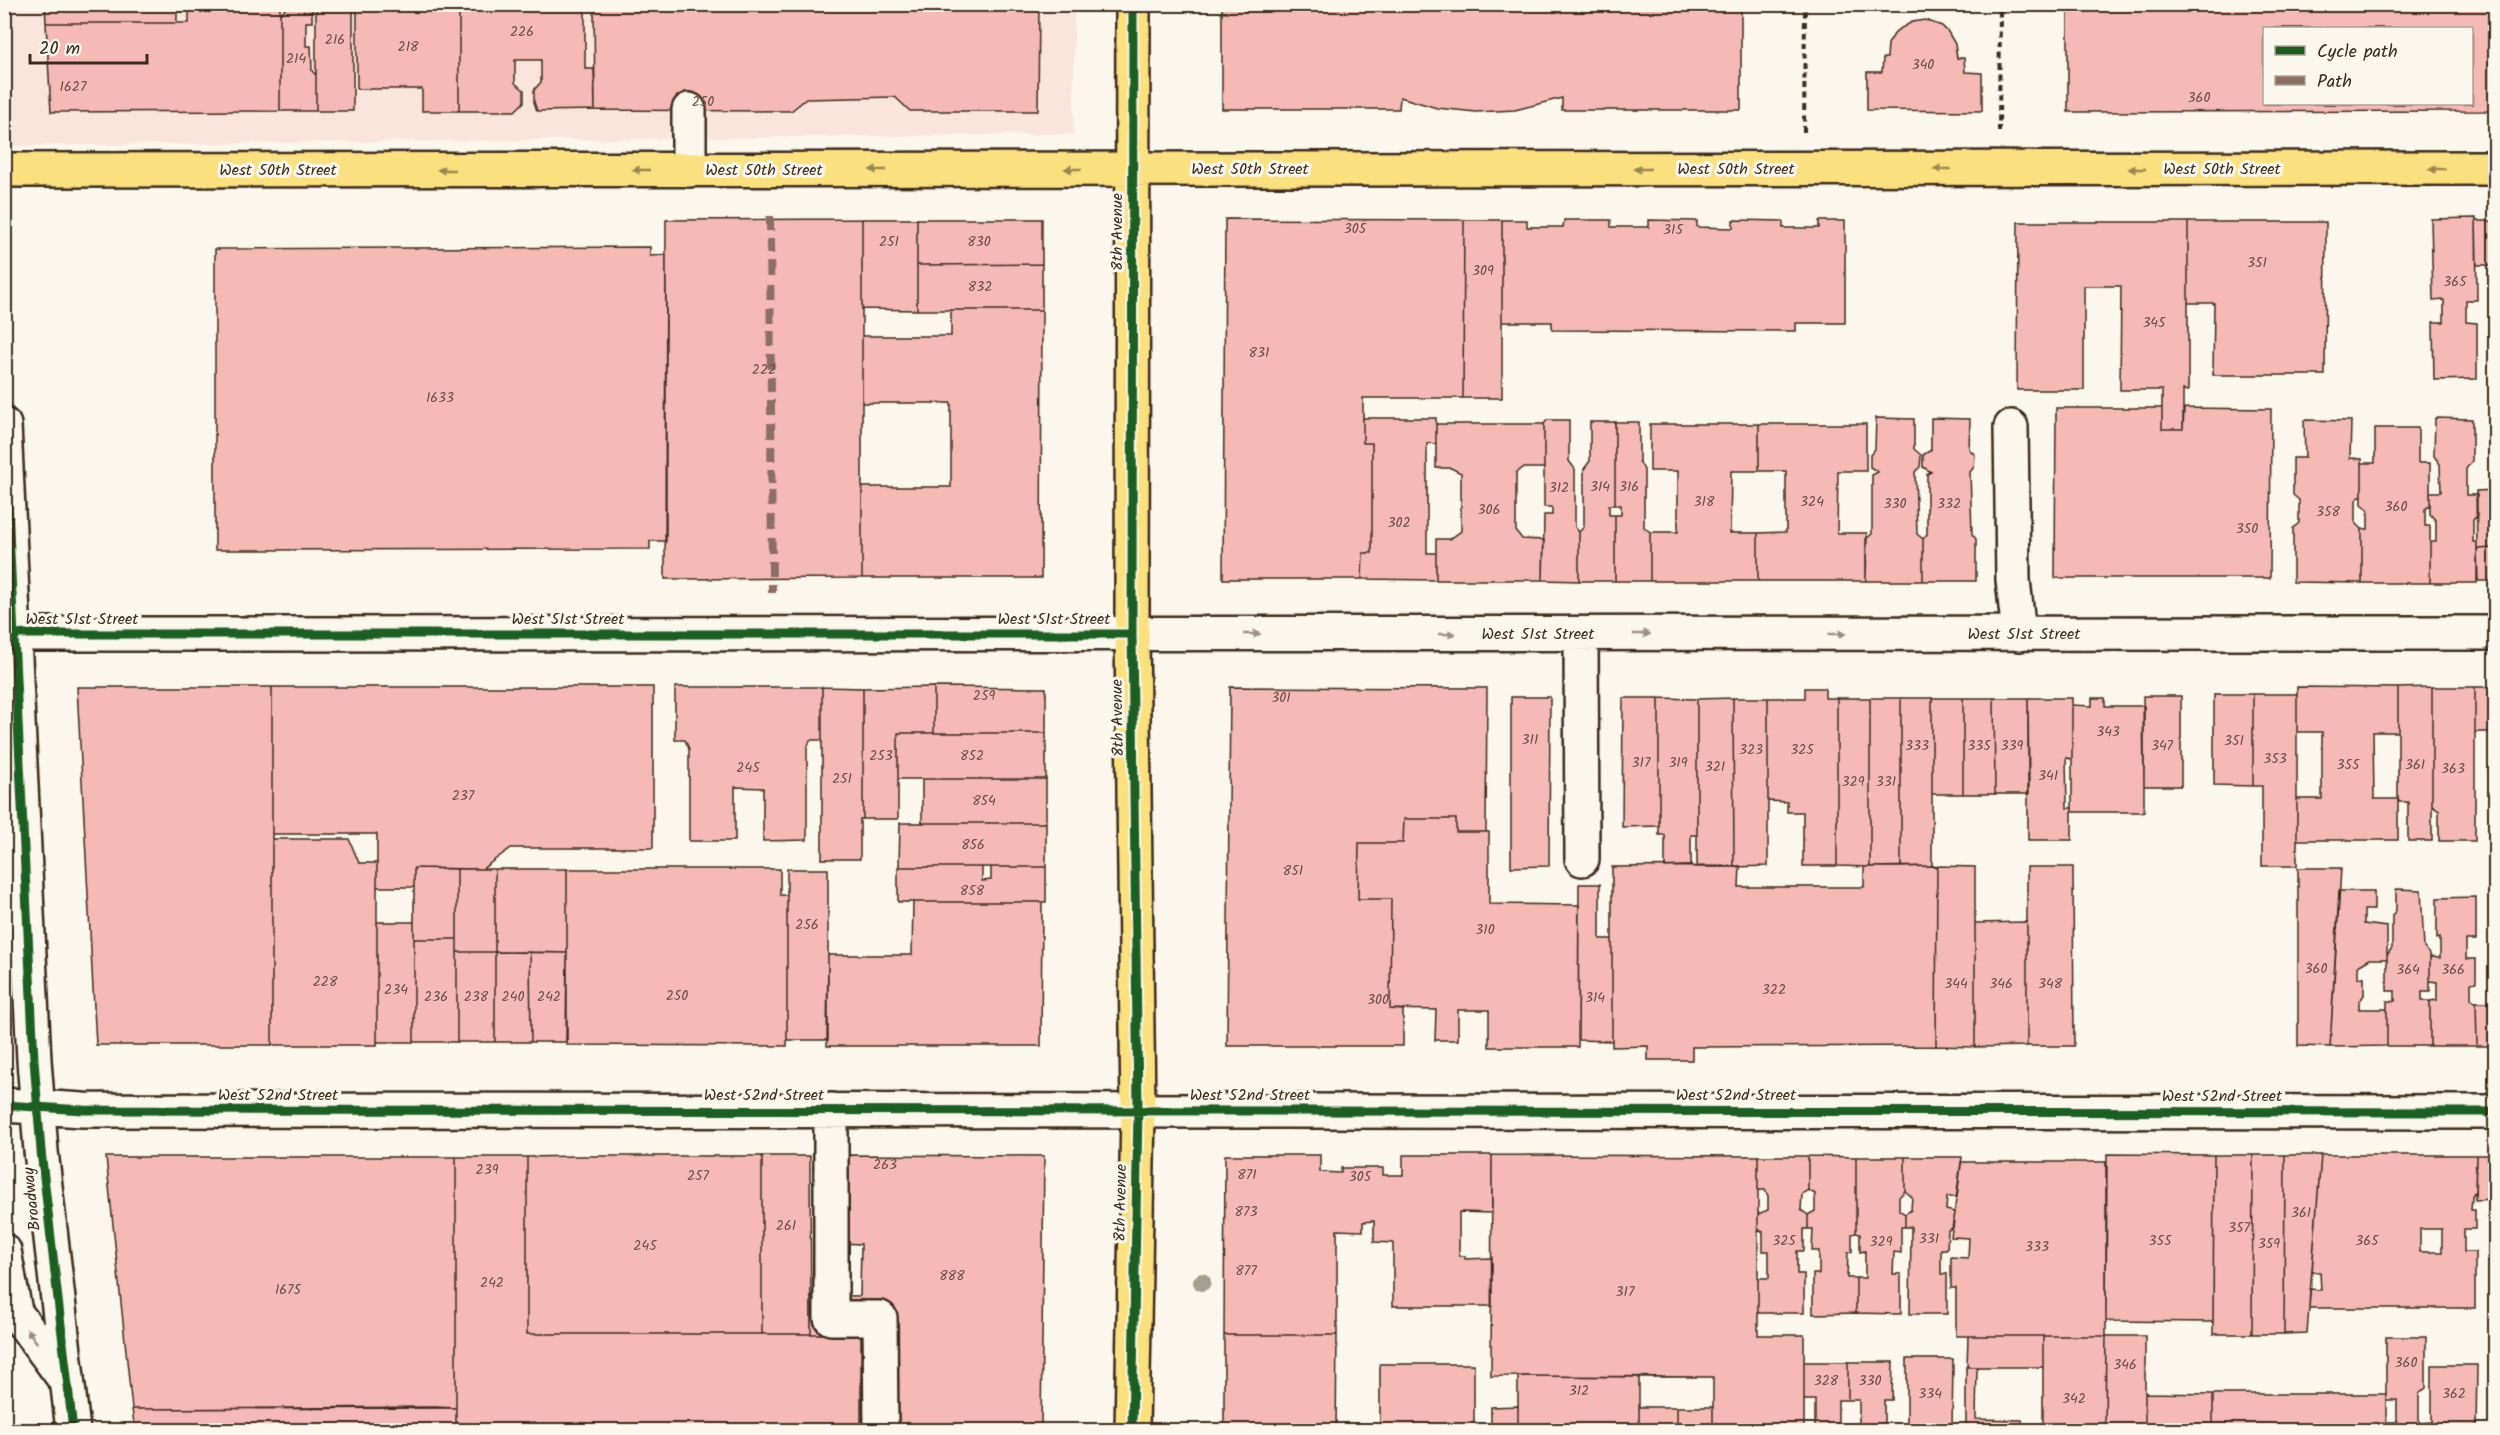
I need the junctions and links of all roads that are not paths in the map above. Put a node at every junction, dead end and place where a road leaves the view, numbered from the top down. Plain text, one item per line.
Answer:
1 (1133, 4) edge
2 (689, 110) dead end
3 (2496, 168) edge
4 (4, 170) edge
5 (689, 170) junction
6 (1132, 170) junction
7 (4, 424) edge
8 (2012, 427) dead end
9 (2496, 633) edge
10 (9, 634) edge
11 (1132, 634) junction
12 (1581, 634) junction
13 (2019, 634) junction
14 (1582, 859) dead end
15 (4, 1105) edge
16 (39, 1107) junction
17 (831, 1110) junction
18 (1138, 1110) junction
19 (2496, 1112) edge
20 (4, 1251) edge
21 (67, 1383) junction
22 (72, 1431) edge
23 (881, 1431) edge
24 (1132, 1431) edge

1 - 6 main road, 8th Avenue
2 - 5 street
3 -> 6 main road, West 50th Street
5 -> 4 main road, West 50th Street
6 -> 5 main road, West 50th Street
6 - 11 main road, 8th Avenue
7 - 10 street, Broadway
8 - 13 street
9 - 13 street, West 51st Street
10 - 11 street, West 51st Street
10 - 16 street, Broadway
11 -> 12 street, West 51st Street
11 - 18 main road, 8th Avenue
12 -> 13 street, West 51st Street
12 - 14 street
15 - 16 street, West 52nd Street
16 - 17 street, West 52nd Street
16 - 21 street, Broadway
17 - 18 street, West 52nd Street
17 - 23 street
18 - 19 street, West 52nd Street
18 - 24 main road, 8th Avenue
21 -> 20 street
21 - 22 street, Broadway

